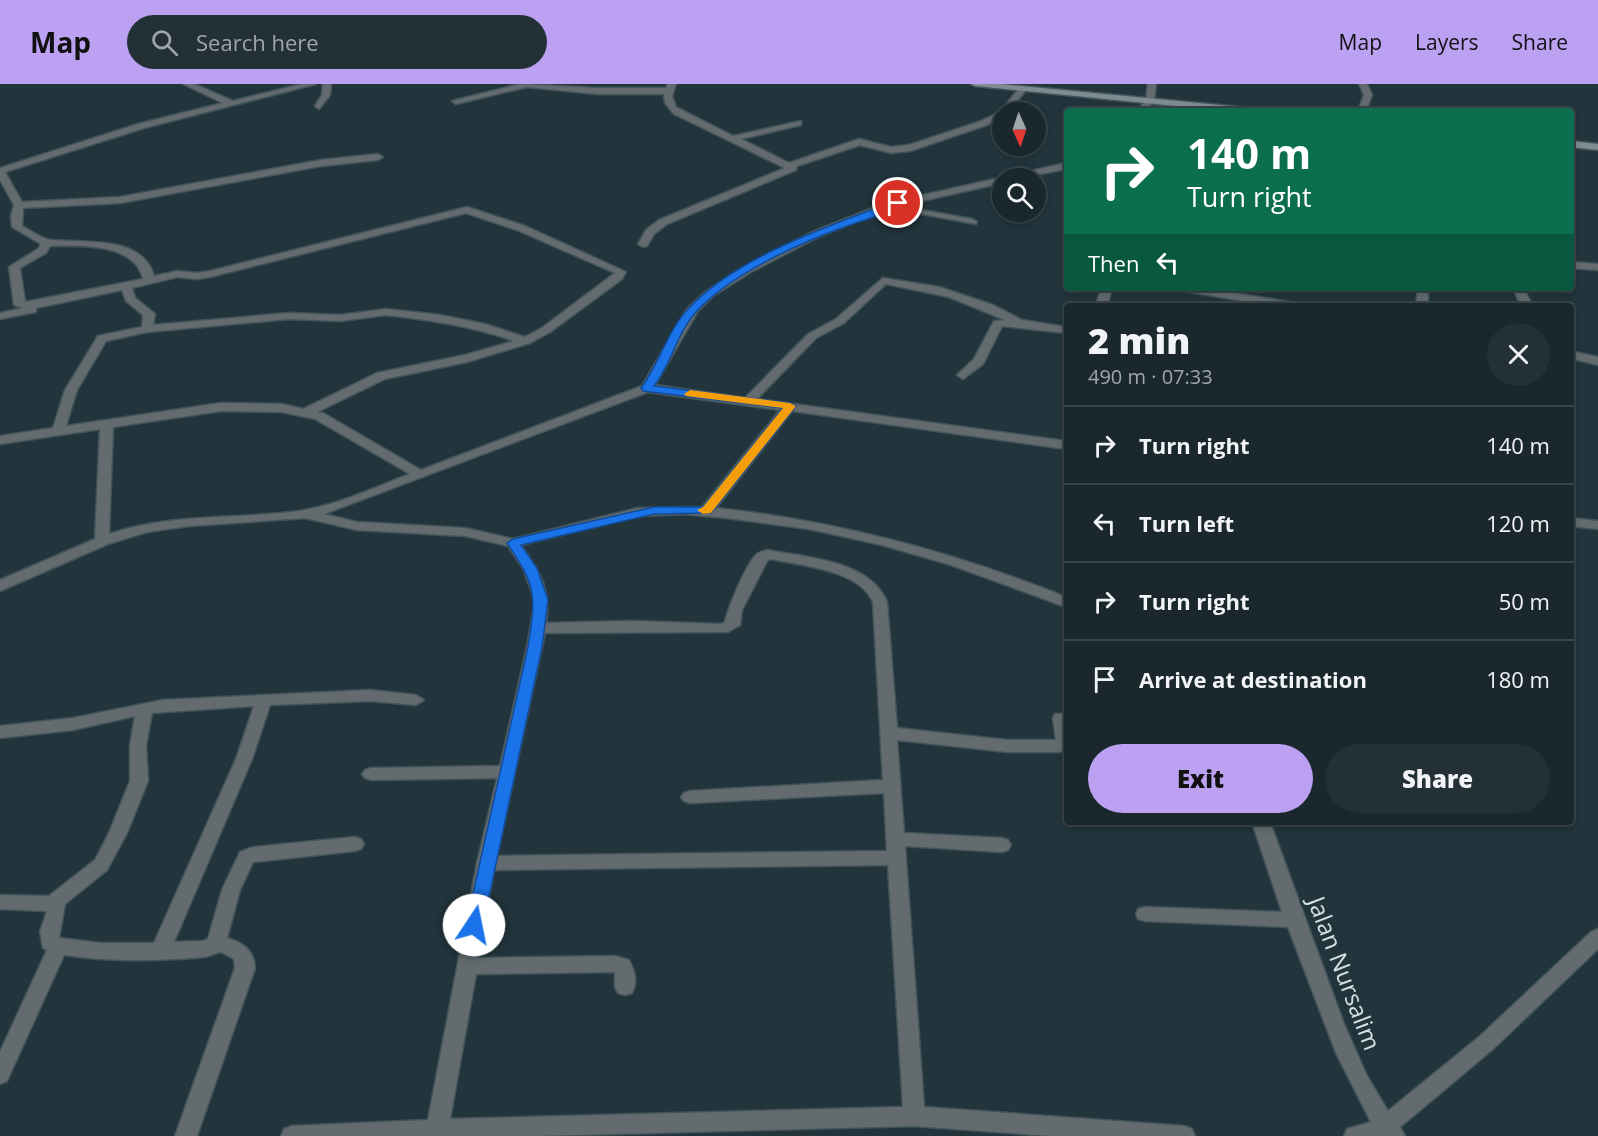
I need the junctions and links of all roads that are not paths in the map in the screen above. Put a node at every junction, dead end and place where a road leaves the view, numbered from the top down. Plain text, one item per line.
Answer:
1 (187, 84) edge
2 (312, 84) edge
3 (327, 84) edge
4 (975, 84) edge
5 (1152, 84) edge
6 (1363, 84) edge
7 (670, 87) edge
8 (1023, 89) junction
9 (1150, 100) junction
10 (456, 101) dead end
11 (1012, 102) edge
12 (230, 103) junction
13 (319, 106) dead end
14 (1143, 108) edge
15 (1223, 108) edge
16 (1363, 108) edge
17 (992, 119) edge
18 (798, 123) dead end
19 (742, 141) junction
20 (1574, 144) edge
21 (1598, 147) edge
22 (378, 157) dead end
23 (789, 166) junction
24 (1064, 168) edge
25 (0, 171) edge
26 (1046, 171) edge
27 (992, 182) edge
28 (19, 205) junction
29 (886, 206) junction
30 (972, 222) dead end
31 (47, 243) junction
32 (643, 244) dead end
33 (1574, 265) edge
34 (1598, 267) edge
35 (149, 280) junction
36 (126, 286) junction
37 (1202, 291) edge
38 (74, 302) dead end
39 (1276, 303) edge
40 (25, 309) junction
41 (0, 316) edge
42 (1019, 323) junction
43 (147, 329) junction
44 (1064, 330) edge
45 (526, 341) junction
46 (1574, 355) edge
47 (1598, 361) edge
48 (963, 375) dead end
49 (647, 388) junction
50 (749, 400) junction
51 (790, 406) junction
52 (306, 412) junction
53 (107, 424) junction
54 (58, 432) junction
55 (0, 440) edge
56 (1064, 445) edge
57 (421, 475) junction
58 (707, 510) junction
59 (309, 514) junction
60 (1574, 522) edge
61 (1598, 525) edge
62 (102, 542) junction
63 (513, 543) junction
64 (0, 586) edge
65 (1064, 601) edge
66 (538, 628) junction
67 (264, 700) junction
68 (416, 700) dead end
69 (145, 708) junction
70 (1061, 718) dead end
71 (1064, 729) edge
72 (0, 732) edge
73 (889, 733) junction
74 (1064, 743) edge
75 (507, 772) junction
76 (371, 774) dead end
77 (892, 786) junction
78 (690, 797) dead end
79 (1262, 825) edge
80 (895, 838) junction
81 (356, 844) dead end
82 (1002, 845) dead end
83 (898, 858) junction
84 (486, 863) junction
85 (0, 902) edge
86 (54, 903) junction
87 (1145, 914) dead end
88 (1295, 920) junction
89 (1598, 937) edge
90 (216, 943) junction
91 (58, 947) junction
92 (161, 950) junction
93 (467, 966) junction
94 (626, 987) dead end
95 (0, 1075) edge
96 (914, 1116) junction
97 (1390, 1131) edge
98 (436, 1132) edge
99 (186, 1136) edge
100 (292, 1136) edge
101 (1184, 1136) edge
102 (1355, 1136) edge

1 - 12 street
2 - 12 street
3 - 13 street
4 - 8 street
5 - 9 street
6 - 16 street
7 - 10 street
7 - 19 street
8 - 9 street
8 - 11 street
9 - 14 street
9 - 15 street
12 - 25 street
17 - 23 street
18 - 19 street
19 - 23 street
20 - 21 street
22 - 28 street
23 - 32 street
24 - 26 street
25 - 28 street
27 - 29 street
28 - 31 street
29 - 30 street
29 - 49 street
31 - 35 street
31 - 40 street
33 - 34 street
35 - 36 street
35 - 45 street
36 - 40 street
36 - 43 street
37 - 39 street
38 - 40 street
40 - 41 street
42 - 44 street
42 - 48 street
42 - 50 street
43 - 45 street
43 - 54 street
45 - 52 street
46 - 47 street
49 - 50 street
49 - 57 street
50 - 51 street
51 - 56 street
51 - 58 street
52 - 53 street
52 - 57 street
53 - 54 street
53 - 62 street
54 - 55 street
57 - 59 street
58 - 63 street
58 - 65 street
59 - 62 street
59 - 63 street
60 - 61 street
62 - 64 street
63 - 66 street
66 - 73 street
66 - 75 street
67 - 68 street
67 - 69 street
67 - 92 street
69 - 72 street
69 - 86 street
70 - 71 street
73 - 74 street
73 - 77 street
75 - 76 street
75 - 84 street
77 - 78 street
77 - 80 street
79 - 88 street, Jalan Nursalim
80 - 82 street
80 - 83 street
81 - 90 street
83 - 84 street
83 - 96 street
84 - 93 street
85 - 86 street
86 - 91 street
87 - 88 street
88 - 97 street, Jalan Nursalim
89 - 97 street
90 - 92 street
90 - 99 street
91 - 92 street
91 - 95 street
93 - 94 street
93 - 98 street
96 - 98 street
96 - 101 street
97 - 102 street
98 - 100 street

